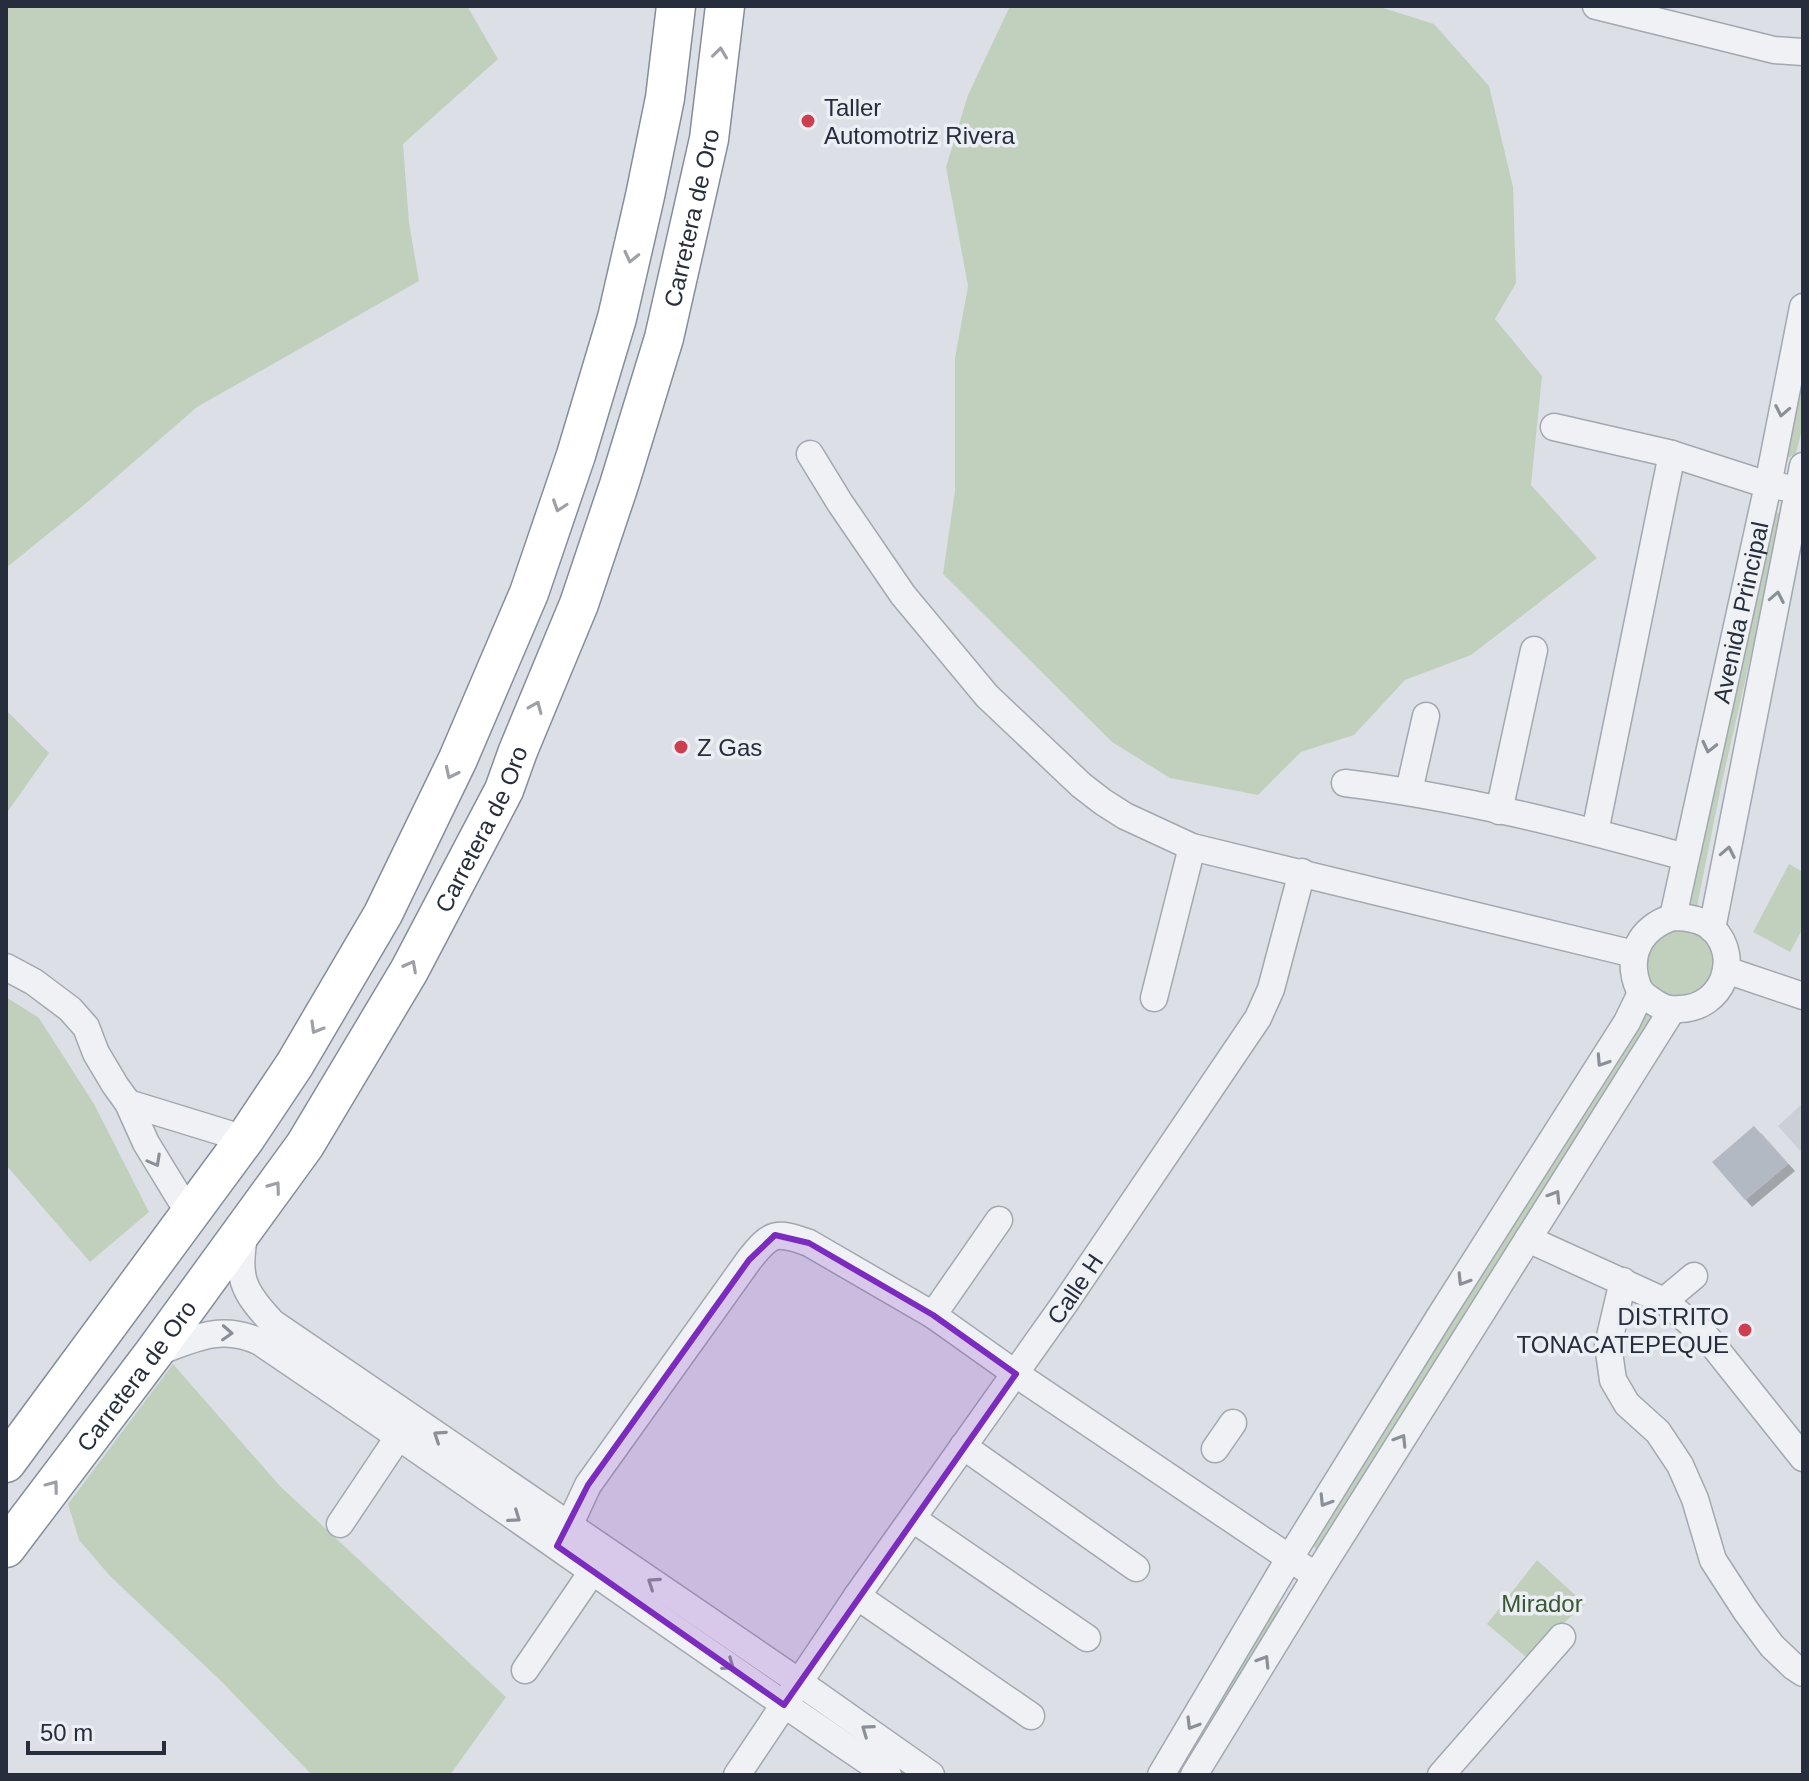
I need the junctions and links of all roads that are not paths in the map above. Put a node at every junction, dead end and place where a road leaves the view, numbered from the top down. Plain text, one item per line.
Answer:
1 (676, 6) edge
2 (725, 6) edge
3 (1596, 6) edge
4 (1803, 52) edge
5 (665, 98) junction
6 (714, 101) junction
7 (645, 196) junction
8 (695, 203) junction
9 (1803, 307) edge
10 (1554, 427) dead end
11 (810, 454) dead end
12 (1672, 454) junction
13 (1801, 482) edge
14 (1768, 485) junction
15 (1534, 650) dead end
16 (1426, 716) dead end
17 (1345, 783) dead end
18 (1409, 791) junction
19 (1499, 811) junction
20 (1595, 832) junction
21 (1192, 847) junction
22 (1685, 857) junction
23 (1302, 872) junction
24 (1673, 917) junction
25 (1712, 929) junction
26 (1634, 954) junction
27 (6, 967) edge
28 (1726, 970) junction
29 (1641, 993) junction
30 (1803, 996) edge
31 (1154, 998) dead end
32 (1672, 1010) junction
33 (128, 1103) junction
34 (245, 1139) junction
35 (190, 1215) junction
36 (999, 1220) dead end
37 (245, 1229) junction
38 (1528, 1239) junction
39 (1694, 1276) dead end
40 (1623, 1281) junction
41 (1664, 1301) junction
42 (933, 1315) junction
43 (153, 1354) junction
44 (1016, 1374) junction
45 (1233, 1423) dead end
46 (399, 1436) junction
47 (963, 1446) junction
48 (1215, 1449) dead end
49 (1803, 1458) edge
50 (6, 1463) edge
51 (913, 1519) junction
52 (340, 1524) dead end
53 (563, 1536) junction
54 (6, 1548) edge
55 (1289, 1559) junction
56 (1136, 1568) dead end
57 (592, 1572) junction
58 (1316, 1576) junction
59 (857, 1596) junction
60 (1562, 1637) dead end
61 (1087, 1638) dead end
62 (525, 1670) dead end
63 (1803, 1673) edge
64 (799, 1682) junction
65 (784, 1705) junction
66 (1031, 1716) dead end
67 (737, 1775) edge
68 (888, 1775) edge
69 (931, 1775) edge
70 (1161, 1775) edge
71 (1194, 1775) edge
72 (1441, 1775) edge

1 - 5 highway, Carretera de Oro
6 -> 2 highway, Carretera de Oro
3 - 4 street
5 - 6 highway
5 - 7 highway, Carretera de Oro
6 - 8 highway, Carretera de Oro
7 - 8 highway
7 -> 34 highway, Carretera de Oro
37 -> 8 highway, Carretera de Oro
9 -> 14 street, Avenida Principal
10 - 12 street
11 - 21 street
12 - 14 street
12 - 20 street
13 - 14 street
25 -> 13 street, Avenida Principal
14 -> 22 street, Avenida Principal
15 - 19 street
16 - 18 street
17 - 18 street
18 - 19 street
19 - 20 street
20 - 22 street
21 - 23 street
21 - 31 street
22 - 24 street, Avenida Principal
23 - 26 street
23 - 44 street, Calle H
24 - 25 street
24 - 26 street
25 - 28 street
26 - 29 street
27 - 33 street
28 - 30 street
28 - 32 street
29 - 32 street
29 -> 55 street
38 -> 32 street
33 - 34 street
33 -> 35 street
34 - 35 highway, Carretera de Oro
35 - 50 highway, Carretera de Oro
36 - 42 street
37 - 43 highway, Carretera de Oro
53 -> 37 street
38 - 40 street
58 -> 38 street
39 - 41 street
40 - 41 street
40 - 63 street
41 - 49 street
42 - 44 street
42 - 53 street
43 -> 46 street
54 -> 43 highway, Carretera de Oro
44 - 47 street, Calle H
44 - 55 street
45 - 48 street
46 - 52 street
46 -> 53 street
47 - 51 street, Calle H
47 - 56 street
51 - 59 street, Calle H
51 - 61 street
53 - 57 street
64 -> 53 street
55 - 58 street
55 -> 70 street
57 - 62 street
57 -> 65 street
71 -> 58 street
59 - 64 street, Calle H
59 - 66 street
60 - 72 street
64 - 65 street, Calle H
69 -> 64 street
65 - 67 street, Calle H
65 - 68 street

